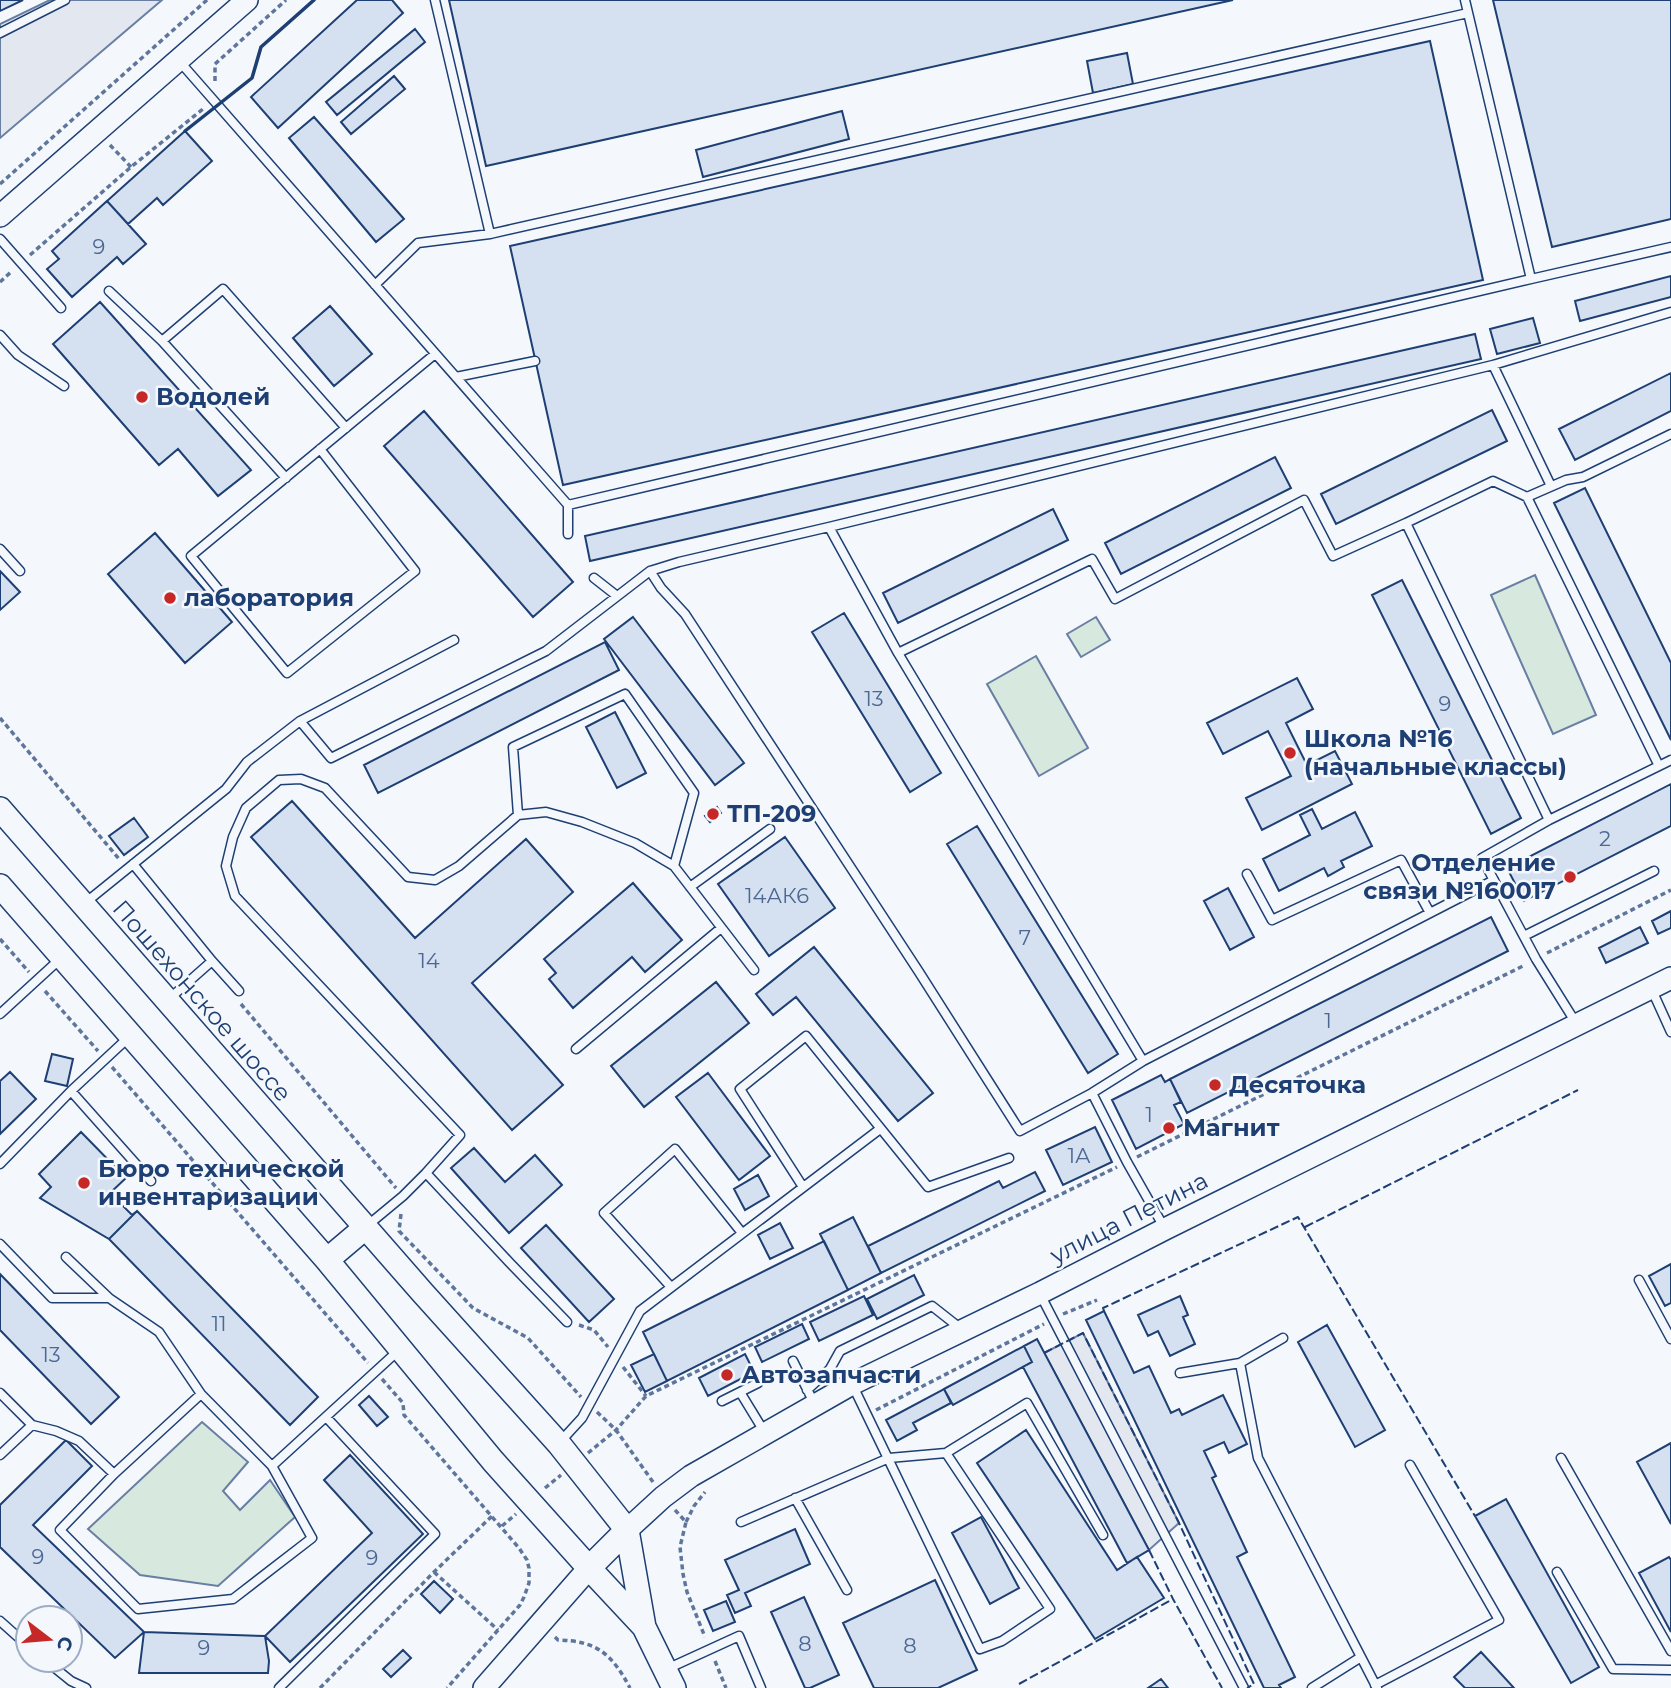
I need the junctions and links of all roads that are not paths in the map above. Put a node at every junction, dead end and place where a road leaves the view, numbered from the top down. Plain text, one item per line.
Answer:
1 (65, 0) edge
2 (247, 0) edge
3 (435, 0) edge
4 (1465, 0) edge
5 (1468, 13) junction
6 (0, 33) edge
7 (178, 60) junction
8 (0, 215) edge
9 (490, 234) junction
10 (0, 239) edge
11 (1671, 247) edge
12 (1531, 279) junction
13 (375, 285) junction
14 (109, 291) dead end
15 (61, 308) dead end
16 (1671, 312) edge
17 (0, 335) edge
18 (162, 341) junction
19 (435, 354) junction
20 (536, 360) dead end
21 (1493, 365) junction
22 (456, 377) junction
23 (64, 386) dead end
24 (346, 428) junction
25 (1671, 434) edge
26 (320, 449) junction
27 (286, 478) junction
28 (1551, 486) junction
29 (1527, 497) junction
30 (568, 505) junction
31 (1406, 523) junction
32 (829, 527) junction
33 (568, 534) dead end
34 (0, 549) edge
35 (20, 570) dead end
36 (650, 571) junction
37 (594, 578) dead end
38 (617, 596) junction
39 (454, 640) dead end
40 (898, 653) junction
41 (300, 722) junction
42 (1671, 760) edge
43 (1659, 766) junction
44 (0, 809) edge
45 (518, 815) junction
46 (1549, 820) junction
47 (770, 829) dead end
48 (132, 864) junction
49 (674, 866) junction
50 (1654, 872) dead end
51 (1247, 873) dead end
52 (1494, 880) junction
53 (0, 886) edge
54 (690, 887) junction
55 (83, 905) junction
56 (1430, 913) junction
57 (721, 928) junction
58 (1524, 936) junction
59 (63, 957) junction
60 (212, 961) junction
61 (754, 970) dead end
62 (1671, 978) edge
63 (1651, 988) junction
64 (239, 991) dead end
65 (167, 1001) junction
66 (0, 1014) edge
67 (1578, 1025) junction
68 (1671, 1032) edge
69 (131, 1035) junction
70 (576, 1049) dead end
71 (1143, 1061) junction
72 (72, 1091) junction
73 (1092, 1093) junction
74 (880, 1129) junction
75 (1009, 1158) dead end
76 (0, 1164) edge
77 (426, 1173) junction
78 (151, 1181) dead end
79 (803, 1187) junction
80 (366, 1227) junction
81 (1165, 1229) junction
82 (742, 1233) junction
83 (0, 1244) edge
84 (66, 1257) dead end
85 (327, 1261) junction
86 (1639, 1280) dead end
87 (671, 1287) junction
88 (1040, 1293) junction
89 (109, 1298) junction
90 (567, 1322) dead end
91 (962, 1330) junction
92 (1283, 1338) dead end
93 (1671, 1339) edge
94 (400, 1349) junction
95 (793, 1361) dead end
96 (1240, 1363) junction
97 (1180, 1373) dead end
98 (758, 1383) dead end
99 (852, 1384) junction
100 (740, 1392) junction
101 (0, 1393) edge
102 (201, 1394) junction
103 (811, 1397) junction
104 (722, 1401) dead end
105 (326, 1417) junction
106 (32, 1425) junction
107 (765, 1433) junction
108 (559, 1444) junction
109 (946, 1452) junction
110 (0, 1455) edge
111 (889, 1458) junction
112 (1561, 1458) dead end
113 (1410, 1465) dead end
114 (272, 1466) junction
115 (114, 1474) junction
116 (795, 1498) junction
117 (741, 1522) dead end
118 (627, 1530) junction
119 (1103, 1535) dead end
120 (589, 1568) junction
121 (1557, 1572) dead end
122 (848, 1590) dead end
123 (644, 1627) junction
124 (1671, 1651) edge
125 (1361, 1657) junction
126 (1671, 1670) edge
127 (62, 1674) edge
128 (669, 1679) edge
129 (1376, 1686) edge
130 (86, 1688) edge
131 (279, 1688) edge
132 (484, 1688) edge
133 (761, 1688) edge
134 (1244, 1688) edge
135 (1311, 1688) edge

1 - 6 lane
2 - 7 street
3 - 9 lane
4 - 5 lane
5 - 9 lane
5 - 12 lane
7 - 8 street
7 - 13 lane
9 - 13 lane
10 - 15 lane
11 - 12 lane
12 - 30 lane
13 - 19 lane
14 - 18 lane
16 - 21 lane
17 - 23 lane
18 - 24 lane
18 - 27 lane
19 - 22 lane
19 - 24 lane
20 - 22 lane
21 - 28 lane
21 - 32 lane
22 - 30 lane
24 - 26 lane
25 - 28 lane
26 - 27 lane
26 - 27 lane
28 - 29 lane
29 - 31 lane
29 - 43 lane
30 - 33 lane
31 - 40 lane
31 - 46 lane
32 - 36 lane
32 - 40 lane
34 - 35 lane
36 - 38 lane
36 - 73 lane
37 - 38 lane
38 - 41 lane
39 - 41 lane
40 - 71 lane
41 - 48 lane
42 - 43 lane
43 - 46 lane
44 - 55 main road, Пошехонское шоссе
45 - 49 lane
45 - 49 lane
45 - 77 lane
46 - 52 lane
47 - 54 lane
48 - 55 lane
48 - 60 lane
49 - 54 lane
50 - 58 lane
51 - 56 lane
52 - 56 lane
52 - 58 lane
53 - 59 main road, Пошехонское шоссе
54 - 57 lane
55 - 65 main road, Пошехонское шоссе
56 - 71 lane
57 - 61 lane
57 - 70 lane
58 - 67 lane
59 - 66 lane
59 - 69 main road, Пошехонское шоссе
60 - 64 lane
60 - 65 lane
62 - 63 street, улица Петина
63 - 67 street, улица Петина
63 - 68 lane
65 - 80 main road, Пошехонское шоссе
67 - 81 street, улица Петина
69 - 72 lane
69 - 85 main road, Пошехонское шоссе
71 - 73 lane
72 - 76 lane
72 - 78 lane
73 - 81 lane
74 - 75 lane
74 - 79 lane
74 - 79 lane
77 - 80 lane
77 - 90 lane
79 - 82 lane
80 - 85 main road
80 - 108 main road, Пошехонское шоссе
81 - 88 street, улица Петина
82 - 87 lane
82 - 87 lane
83 - 89 lane
84 - 89 lane
85 - 94 main road, Пошехонское шоссе
86 - 93 lane
87 - 108 lane
88 - 91 street, улица Петина
88 - 134 lane
89 - 102 lane
91 - 99 street, улица Петина
91 - 103 lane
92 - 96 lane
94 - 105 lane
94 - 120 main road, Пошехонское шоссе
95 - 103 lane
96 - 97 lane
96 - 125 lane
98 - 100 lane
99 - 103 street, улица Петина
99 - 111 lane
100 - 104 lane
100 - 107 lane
101 - 106 lane
102 - 114 lane
102 - 115 lane
103 - 107 street, улица Петина
105 - 114 lane
105 - 131 lane
106 - 110 lane
106 - 115 lane
107 - 118 street, улица Петина
108 - 118 main road, Пошехонское шоссе
109 - 111 lane
109 - 111 lane
109 - 119 lane
111 - 116 lane
112 - 124 lane
113 - 129 lane
114 - 115 lane
116 - 117 lane
116 - 122 lane
118 - 120 main road
118 - 123 main road, Пошехонское шоссе
120 - 123 main road, Пошехонское шоссе
120 - 132 street
121 - 126 lane
123 - 128 main road, Пошехонское шоссе
125 - 129 lane
125 - 135 lane
127 - 130 lane
128 - 133 lane

